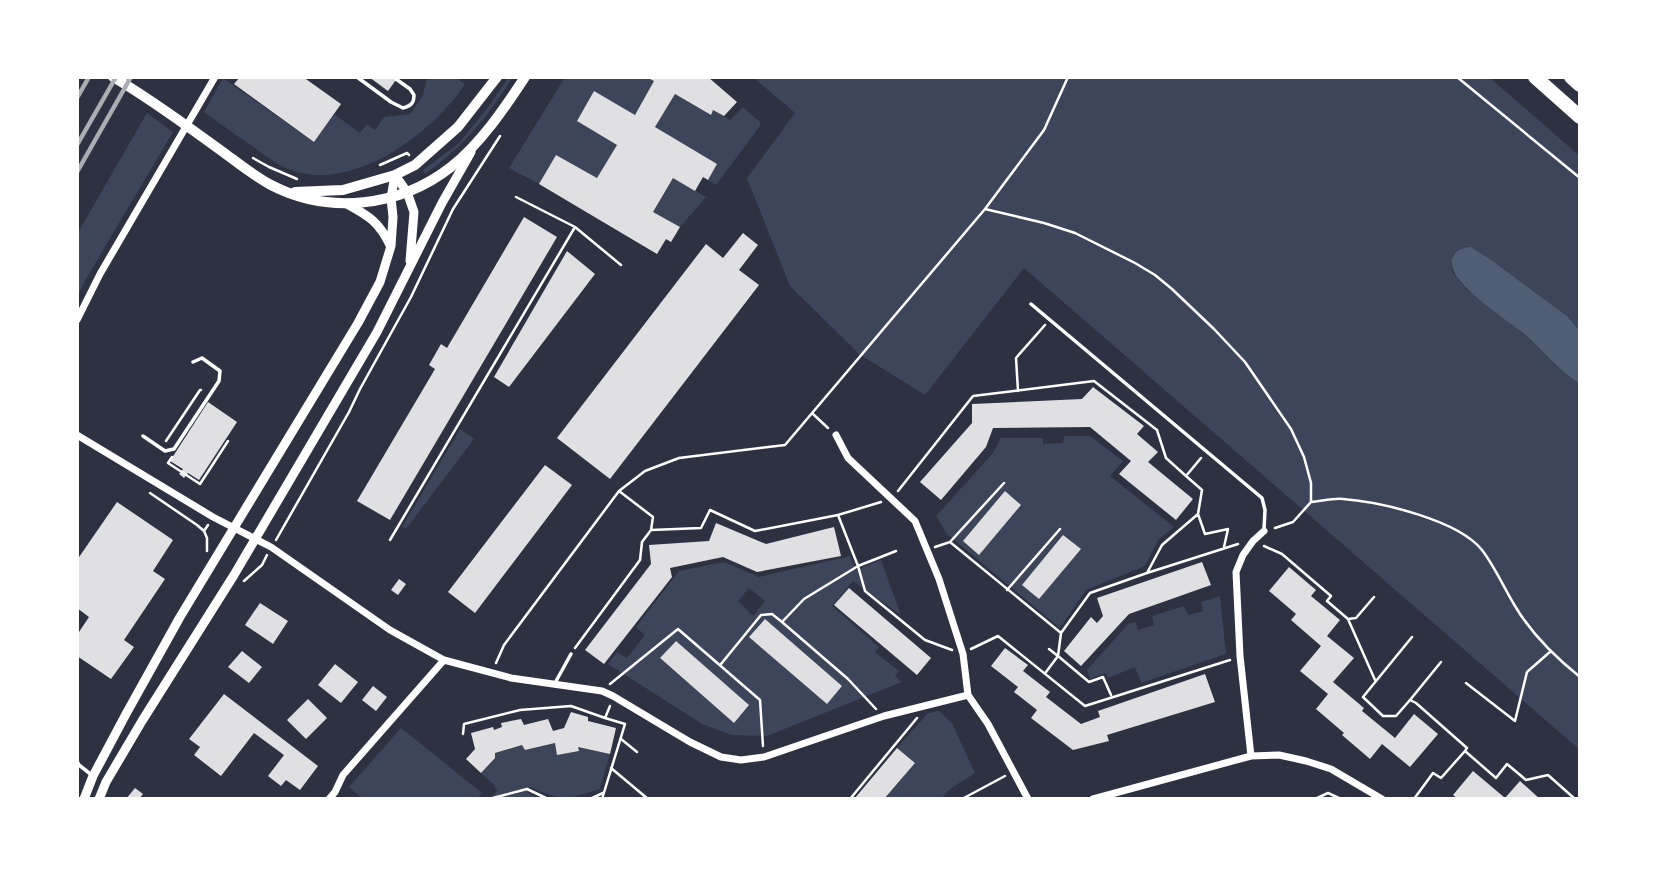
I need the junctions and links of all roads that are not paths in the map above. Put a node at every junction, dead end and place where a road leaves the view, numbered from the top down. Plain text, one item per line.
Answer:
1 (113, 77) edge
2 (215, 77) edge
3 (357, 77) edge
4 (497, 77) edge
5 (525, 77) edge
6 (1571, 77) edge
7 (396, 79) dead end
8 (1536, 79) edge
9 (1580, 85) edge
10 (1580, 117) edge
11 (475, 144) junction
12 (395, 175) junction
13 (289, 192) junction
14 (407, 192) junction
15 (391, 198) junction
16 (347, 204) junction
17 (391, 246) junction
18 (410, 267) junction
19 (1031, 304) dead end
20 (77, 320) edge
21 (193, 362) dead end
22 (77, 435) edge
23 (836, 435) road end
24 (143, 436) dead end
25 (235, 528) junction
26 (1264, 531) joint
27 (256, 539) junction
28 (571, 654) road end
29 (444, 660) junction
30 (555, 684) junction
31 (968, 695) junction
32 (1251, 756) junction
33 (77, 761) edge
34 (93, 776) junction
35 (84, 799) edge
36 (99, 799) edge
37 (329, 799) edge
38 (1028, 799) edge
39 (1093, 799) edge
40 (1382, 799) edge

1 - 13 main road
2 - 20 street
3 - 7 lane
4 - 12 main road
5 - 11 main road
6 - 9 highway
8 - 10 highway
11 - 14 main road
11 - 18 street
12 - 13 main road
12 - 14 street
12 - 15 street
13 - 16 main road
14 - 15 main road
14 - 18 street
15 - 16 main road
15 - 17 street
16 - 17 street
17 - 25 street
18 - 27 street
19 - 26 lane
21 - 24 lane
22 - 25 street
23 - 31 street
25 - 27 street
25 - 34 street
26 - 32 street
27 - 29 street
27 - 36 street
28 - 30 lane
29 - 30 street
29 - 37 street
30 - 31 street
31 - 38 street
32 - 39 street
32 - 40 street
33 - 34 lane
34 - 35 street

